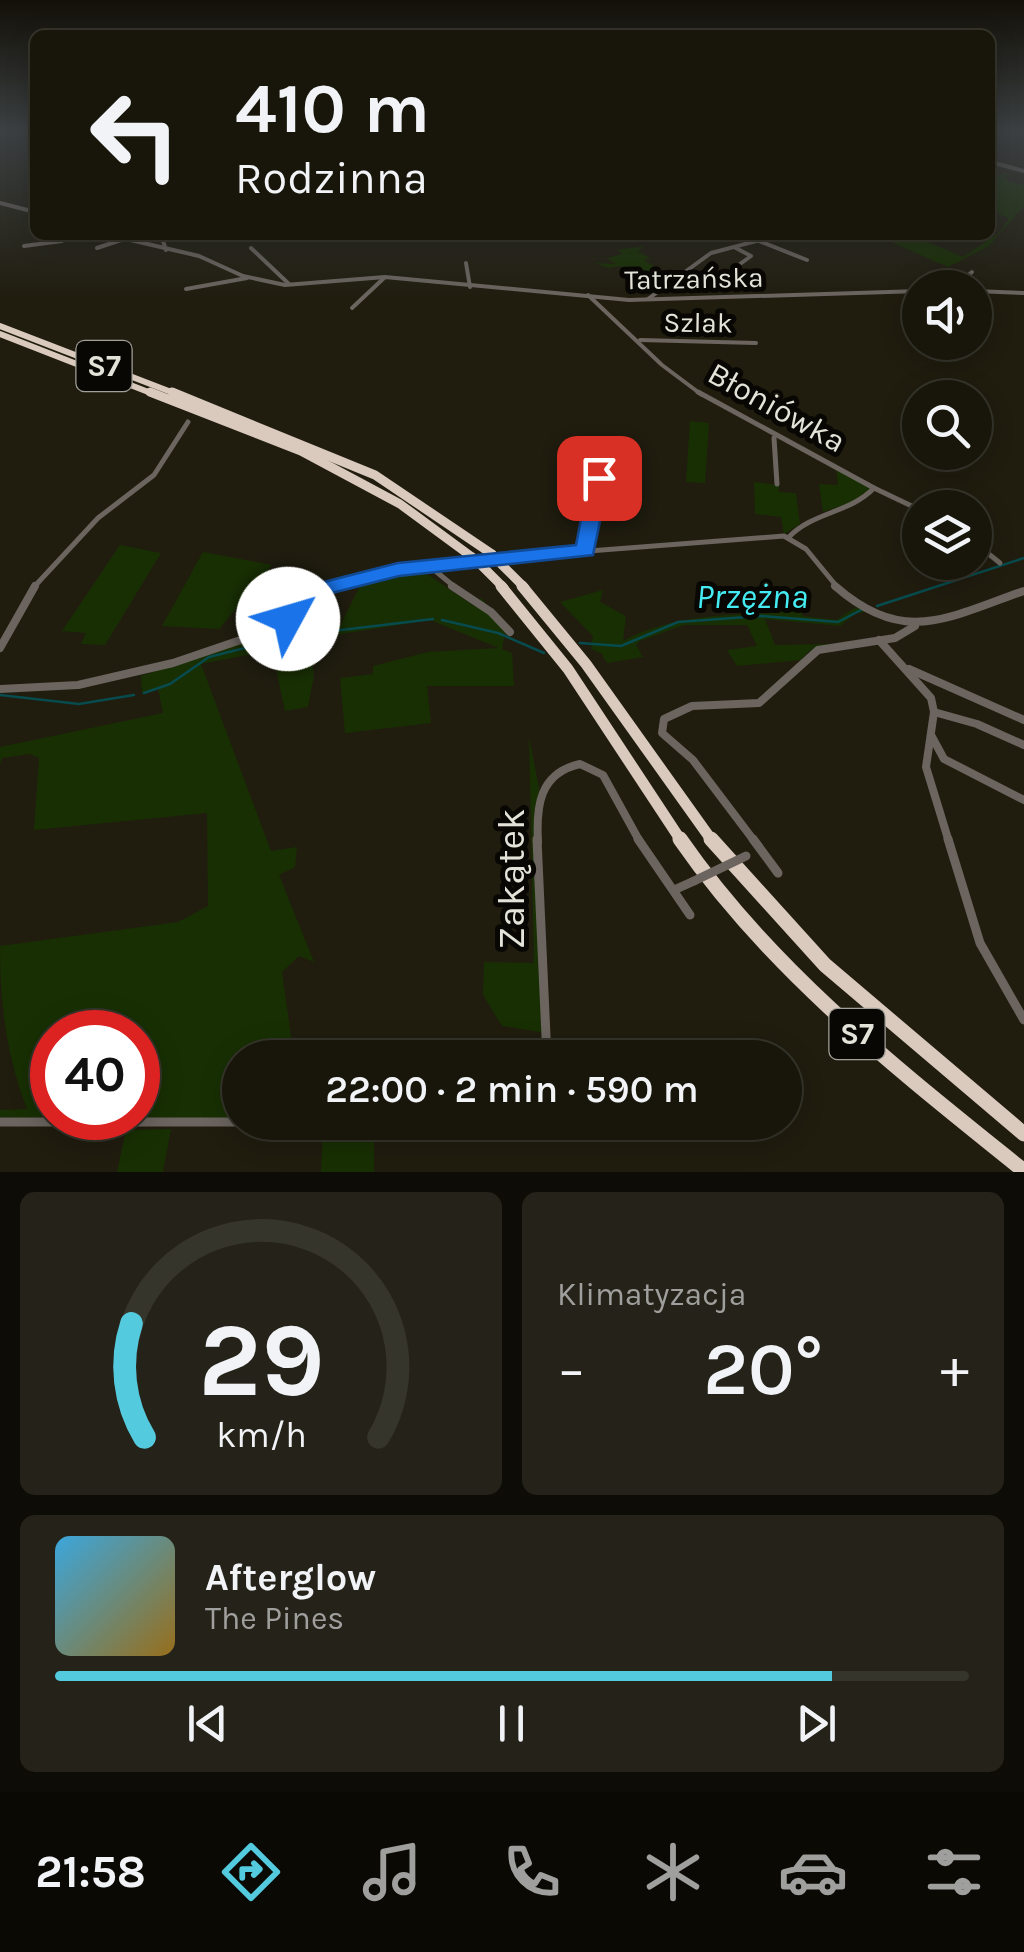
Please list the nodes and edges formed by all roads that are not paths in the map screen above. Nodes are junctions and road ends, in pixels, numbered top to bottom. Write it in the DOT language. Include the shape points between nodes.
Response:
graph roads {
  1 [pos="0,203"];
  2 [pos="30,211"];
  3 [pos="62,240"];
  4 [pos="122,240"];
  5 [pos="163,240"];
  6 [pos="758,240"];
  7 [pos="24,246"];
  8 [pos="733,246"];
  9 [pos="97,248"];
  10 [pos="251,248"];
  11 [pos="166,250"];
  12 [pos="807,260"];
  13 [pos="466,263"];
  14 [pos="740,264"];
  15 [pos="385,277"];
  16 [pos="248,278"];
  17 [pos="288,285"];
  18 [pos="470,287"];
  19 [pos="281,288"];
  20 [pos="186,289"];
  21 [pos="902,291"];
  22 [pos="992,292"];
  23 [pos="1024,293"];
  24 [pos="587,294"];
  25 [pos="647,300"];
  26 [pos="352,308"];
  27 [pos="0,326"];
  28 [pos="0,334"];
  29 [pos="639,340"];
  30 [pos="756,343"];
  31 [pos="206,410"];
  32 [pos="188,422"];
  33 [pos="774,438"];
  34 [pos="599,478"];
  35 [pos="777,484"];
  36 [pos="874,488"];
  37 [pos="902,501"];
  38 [pos="790,537"];
  39 [pos="586,551"];
  40 [pos="992,556"];
  41 [pos="1000,563"];
  42 [pos="426,564"];
  43 [pos="1024,591"];
  44 [pos="915,626"];
  45 [pos="510,632"];
  46 [pos="878,639"];
  47 [pos="0,648"];
  48 [pos="908,669"];
  49 [pos="0,689"];
  50 [pos="934,712"];
  51 [pos="1024,720"];
  52 [pos="930,734"];
  53 [pos="1024,745"];
  54 [pos="1024,800"];
  55 [pos="761,849"];
  56 [pos="778,873"];
  57 [pos="674,890"];
  58 [pos="690,915"];
  59 [pos="1024,1020"];
  60 [pos="546,1040"];
  61 [pos="0,1122"];
  62 [pos="222,1122"];
  63 [pos="1024,1134"];
  64 [pos="1024,1171"];
  1 -- 2 [label="street"];
  3 -- 7 [label="street"];
  4 -- 9 [label="street"];
  4 -- 11 [label="street"];
  5 -- 11 [label="street"];
  6 -- 8 [label="street"];
  6 -- 12 [label="street"];
  8 -- 14 [label="street" via="751,256"];
  8 -- 25 [label="street" via="712,253"];
  10 -- 17 [label="street"];
  11 -- 16 [label="street"];
  13 -- 18 [label="street"];
  15 -- 17 [label="street, Tatrzańska"];
  15 -- 18 [label="street, Tatrzańska"];
  15 -- 26 [label="street"];
  16 -- 17 [label="street"];
  16 -- 20 [label="street"];
  17 -- 19 [label="street"];
  18 -- 24 [label="street, Tatrzańska"];
  21 -- 25 [label="street, Tatrzańska"];
  22 -- 23 [label="street"];
  24 -- 25 [label="street, Tatrzańska"];
  24 -- 29 [label="street, Błoniówka"];
  27 -- 31 [label="highway, S7"];
  28 -- 31 [label="highway, S7"];
  29 -- 30 [label="street, Szlak"];
  29 -- 33 [label="street, Błoniówka" via="714,404"];
  31 -- 63 [label="highway, S7" via="375,475 495,558 554,622 662,778 766,904 883,1020"];
  31 -- 64 [label="highway, S7" via="356,479 475,559 534,624 699,866 764,939 870,1047"];
  32 -- 47 [label="street" via="154,475 56,559 24,600"];
  33 -- 35 [label="street"];
  33 -- 36 [label="street, Błoniówka"];
  34 -- 39 [label="street"];
  36 -- 37 [label="street"];
  36 -- 38 [label="street, Błoniówka" via="798,526"];
  38 -- 39 [label="street"];
  38 -- 44 [label="street" via="838,589"];
  39 -- 42 [label="street"];
  40 -- 41 [label="street"];
  42 -- 45 [label="street" via="451,588 492,607"];
  42 -- 49 [label="street" via="324,588 270,630 173,663 78,685"];
  43 -- 44 [label="street"];
  44 -- 46 [label="street"];
  46 -- 48 [label="street"];
  46 -- 55 [label="street" via="818,650 760,703 702,704 664,719 662,734 693,760"];
  48 -- 50 [label="street" via="928,692"];
  48 -- 51 [label="street"];
  50 -- 52 [label="street"];
  50 -- 53 [label="street"];
  52 -- 54 [label="street" via="944,759"];
  52 -- 59 [label="street" via="926,767 980,943"];
  55 -- 56 [label="street"];
  55 -- 57 [label="street, bridge"];
  57 -- 58 [label="street, Zakątek"];
  57 -- 60 [label="street, Zakątek" via="637,841 602,774 571,767 546,784 536,805"];
  61 -- 62 [label="street"];
}
